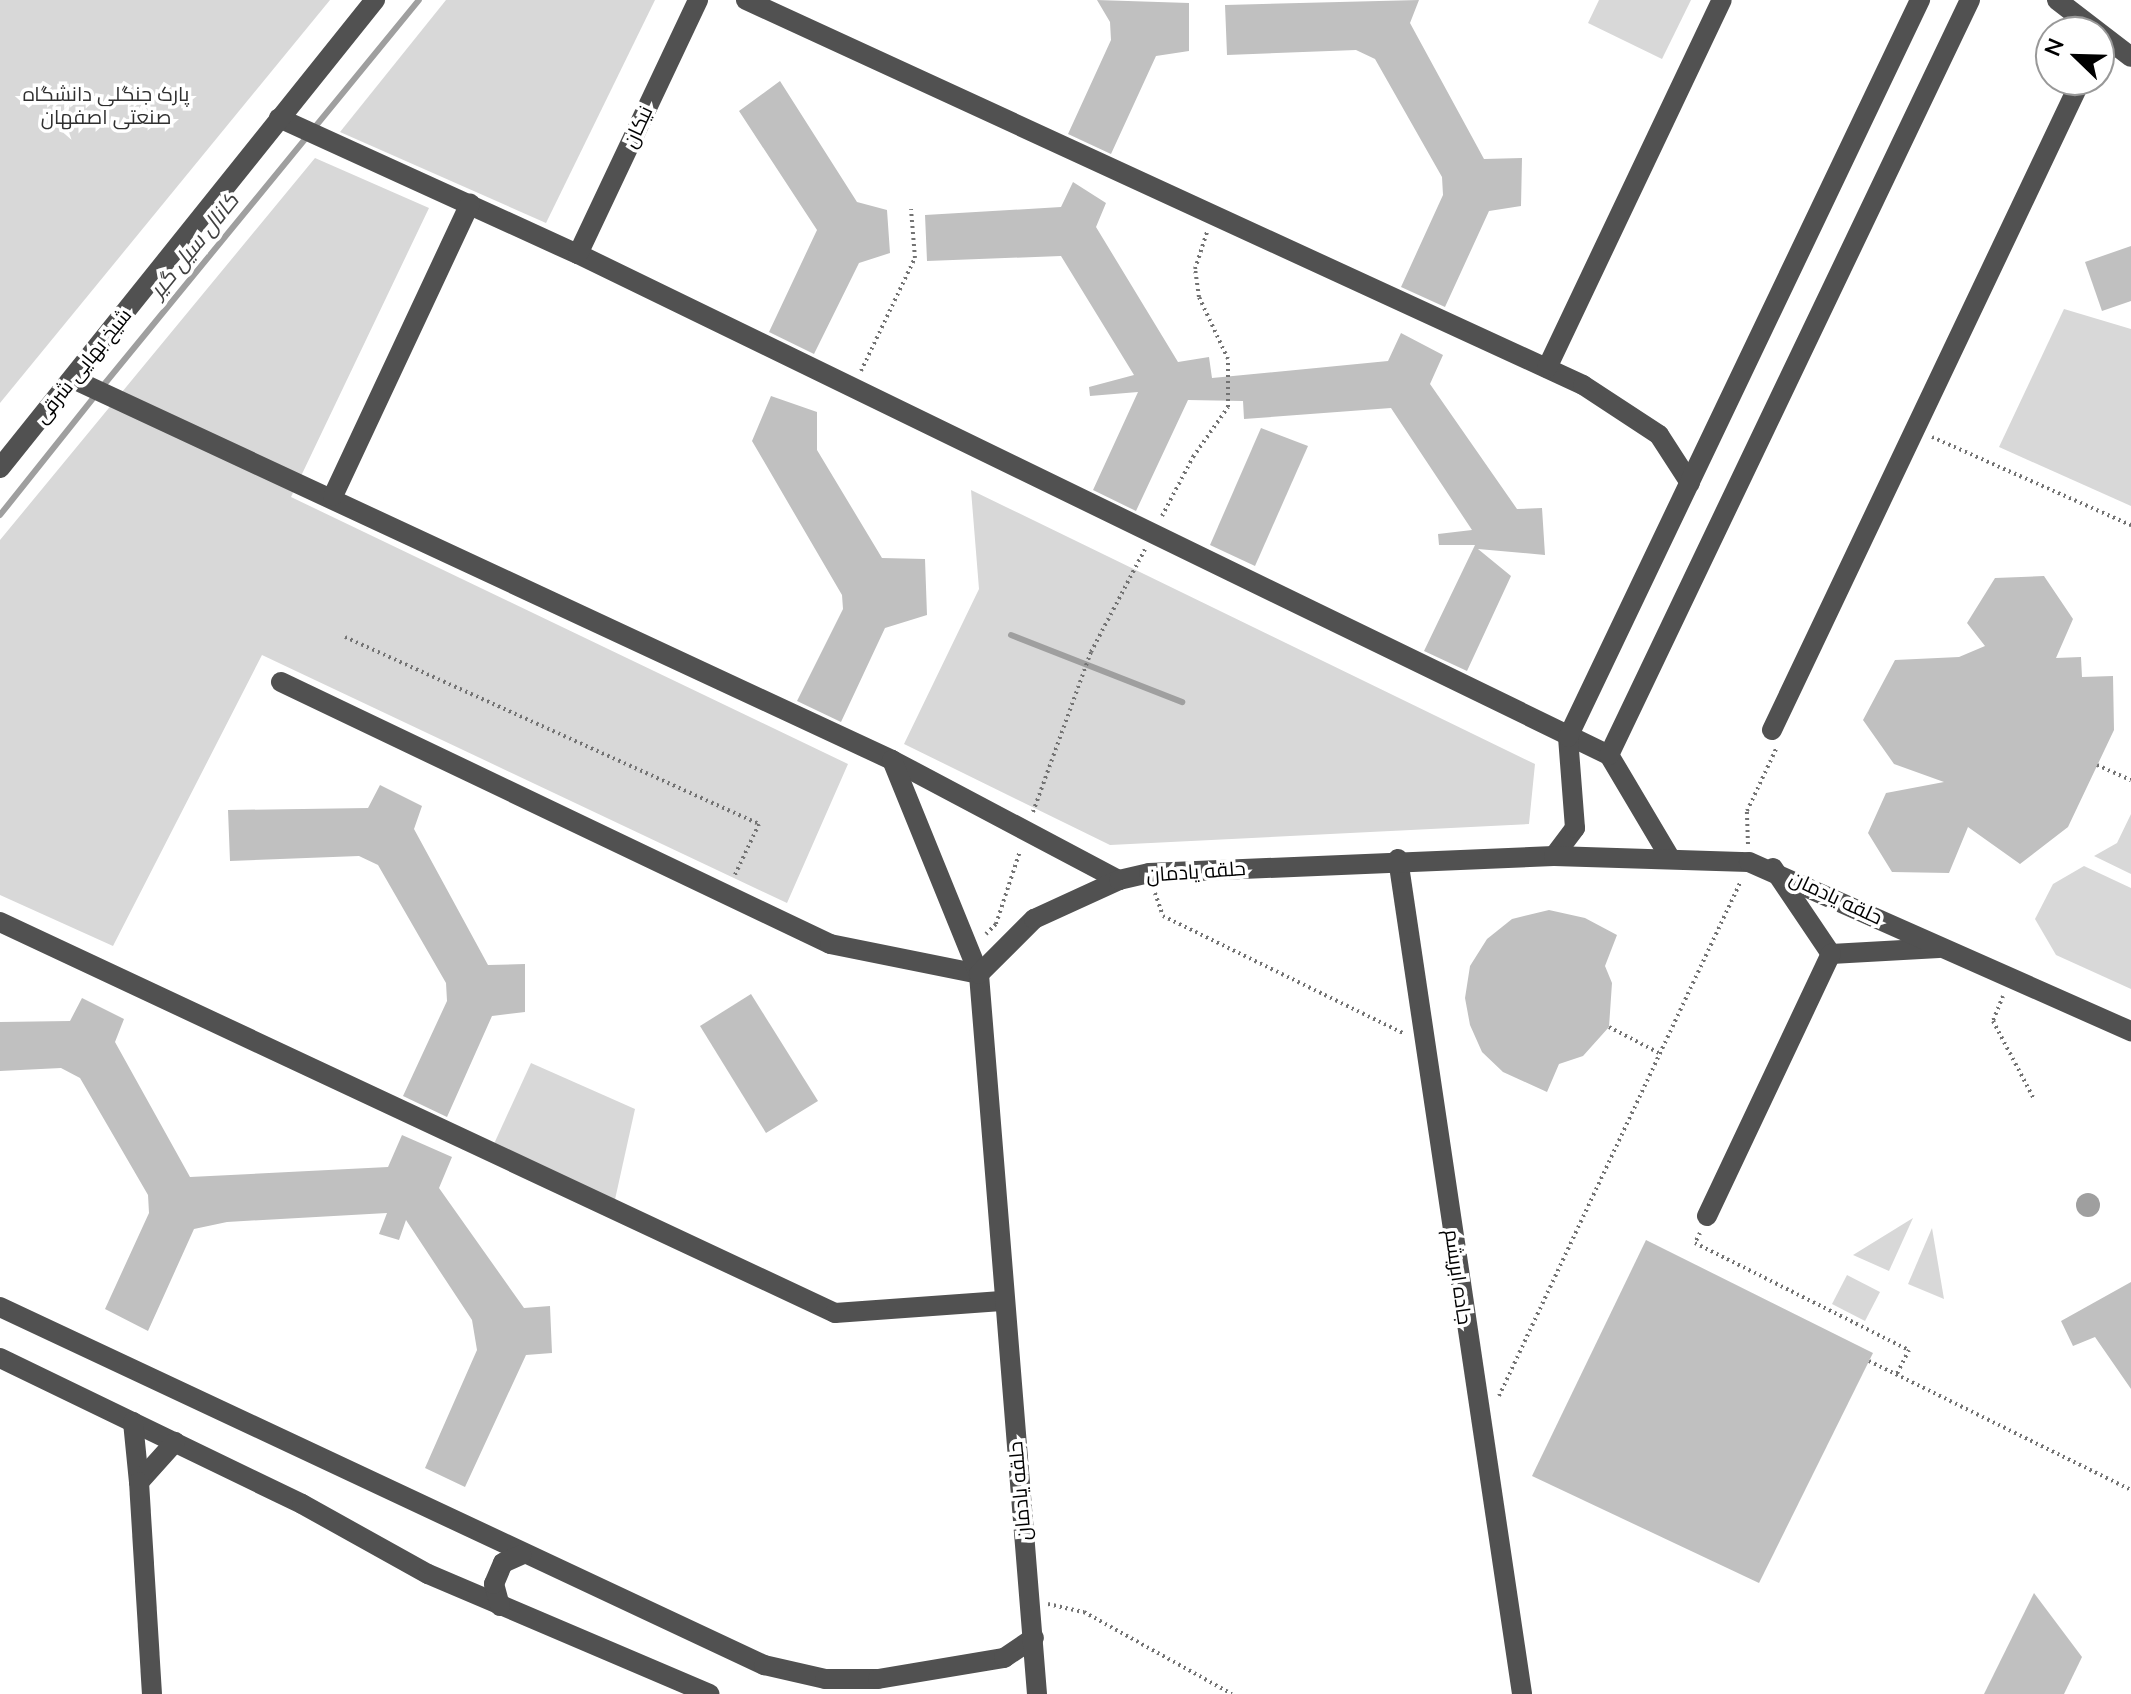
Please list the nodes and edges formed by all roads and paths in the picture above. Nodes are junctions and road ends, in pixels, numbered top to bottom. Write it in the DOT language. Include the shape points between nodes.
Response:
graph roads {
  1 [pos="375,0"];
  2 [pos="698,0"];
  3 [pos="746,0"];
  4 [pos="1722,0"];
  5 [pos="1920,0"];
  6 [pos="1970,0"];
  7 [pos="2057,0"];
  8 [pos="2076,16"];
  9 [pos="2073,96"];
  10 [pos="279,118"];
  11 [pos="470,204"];
  12 [pos="911,209"];
  13 [pos="1214,215"];
  14 [pos="578,254"];
  15 [pos="1547,368"];
  16 [pos="73,379"];
  17 [pos="853,388"];
  18 [pos="1915,429"];
  19 [pos="0,468"];
  20 [pos="1690,483"];
  21 [pos="333,496"];
  22 [pos="2131,525"];
  23 [pos="1153,534"];
  24 [pos="345,637"];
  25 [pos="281,682"];
  26 [pos="1075,696"];
  27 [pos="1772,730"];
  28 [pos="1568,737"];
  29 [pos="1609,755"];
  30 [pos="892,760"];
  31 [pos="2097,765"];
  32 [pos="2131,780"];
  33 [pos="1554,856"];
  34 [pos="1669,856"];
  35 [pos="1398,859"];
  36 [pos="1749,862"];
  37 [pos="1773,868"];
  38 [pos="1149,873"];
  39 [pos="1119,880"];
  40 [pos="727,894"];
  41 [pos="0,922"];
  42 [pos="1942,948"];
  43 [pos="1831,954"];
  44 [pos="979,974"];
  45 [pos="2010,979"];
  46 [pos="1609,1027"];
  47 [pos="2131,1031"];
  48 [pos="1423,1043"];
  49 [pos="1661,1054"];
  50 [pos="2034,1099"];
  51 [pos="1707,1216"];
  52 [pos="1002,1301"];
  53 [pos="0,1307"];
  54 [pos="0,1358"];
  55 [pos="1869,1361"];
  56 [pos="1896,1375"];
  57 [pos="133,1422"];
  58 [pos="1481,1435"];
  59 [pos="175,1442"];
  60 [pos="139,1482"];
  61 [pos="2131,1490"];
  62 [pos="521,1555"];
  63 [pos="1030,1600"];
  64 [pos="500,1606"];
  65 [pos="1034,1638"];
  66 [pos="152,1694"];
  67 [pos="709,1694"];
  68 [pos="1037,1694"];
  69 [pos="1232,1694"];
  70 [pos="1522,1694"];
  1 -- 10 [label="street, شیخ بهایی شرقی"];
  2 -- 14 [label="street, نیکان"];
  3 -- 13 [label="street"];
  4 -- 15 [label="street"];
  5 -- 20 [label="street"];
  6 -- 29 [label="street"];
  7 -- 8 [label="street"];
  9 -- 18 [label="street"];
  10 -- 11 [label="street"];
  10 -- 16 [label="street, شیخ بهایی شرقی"];
  11 -- 14 [label="street"];
  11 -- 21 [label="street"];
  12 -- 17 [label="path" via="915,258"];
  13 -- 15 [label="street"];
  13 -- 23 [label="path" via="1195,269 1199,297 1228,359 1228,407 1193,457"];
  14 -- 17 [label="street"];
  15 -- 20 [label="street" via="1659,435"];
  16 -- 19 [label="street, شیخ بهایی شرقی"];
  16 -- 21 [label="street"];
  17 -- 23 [label="street"];
  18 -- 22 [label="path"];
  18 -- 27 [label="street"];
  20 -- 28 [label="street"];
  21 -- 30 [label="street"];
  23 -- 26 [label="path" via="1091,652"];
  23 -- 28 [label="street"];
  24 -- 40 [label="path" via="759,824"];
  25 -- 40 [label="street"];
  27 -- 36 [label="path" via="1782,735 1747,811"];
  28 -- 29 [label="street"];
  28 -- 33 [label="street" via="1575,828"];
  29 -- 34 [label="street"];
  30 -- 39 [label="street"];
  30 -- 44 [label="street"];
  31 -- 32 [label="path"];
  33 -- 34 [label="street, حلقه یادمان"];
  33 -- 35 [label="street, حلقه یادمان"];
  34 -- 36 [label="street, حلقه یادمان"];
  35 -- 38 [label="street, حلقه یادمان"];
  35 -- 48 [label="street, جاده ابریشم"];
  36 -- 37 [label="street, حلقه یادمان"];
  36 -- 49 [label="path"];
  37 -- 42 [label="street, حلقه یادمان"];
  37 -- 43 [label="street"];
  38 -- 39 [label="street, حلقه یادمان"];
  38 -- 48 [label="path" via="1163,916"];
  39 -- 44 [label="street, حلقه یادمان" via="1034,919"];
  40 -- 44 [label="street" via="830,944"];
  41 -- 52 [label="street" via="835,1313"];
  42 -- 43 [label="street"];
  42 -- 45 [label="street, حلقه یادمان"];
  43 -- 51 [label="street"];
  44 -- 52 [label="street, حلقه یادمان"];
  45 -- 47 [label="street, حلقه یادمان"];
  45 -- 50 [label="path" via="1993,1021"];
  46 -- 49 [label="path"];
  48 -- 58 [label="street, جاده ابریشم"];
  49 -- 58 [label="path"];
  51 -- 56 [label="path" via="1695,1243 1909,1350"];
  52 -- 63 [label="street, حلقه یادمان"];
  53 -- 62 [label="street"];
  54 -- 57 [label="street"];
  55 -- 56 [label="path"];
  56 -- 61 [label="path"];
  57 -- 59 [label="street"];
  57 -- 60 [label="street"];
  58 -- 70 [label="street, جاده ابریشم"];
  59 -- 60 [label="street"];
  59 -- 64 [label="street"];
  60 -- 66 [label="street"];
  62 -- 64 [label="street" via="503,1563 494,1584"];
  62 -- 65 [label="street" via="764,1665 825,1679 939,1673 1004,1658"];
  63 -- 65 [label="street, حلقه یادمان"];
  63 -- 69 [label="path" via="1084,1612"];
  64 -- 67 [label="street"];
  65 -- 68 [label="street, حلقه یادمان"];
}
